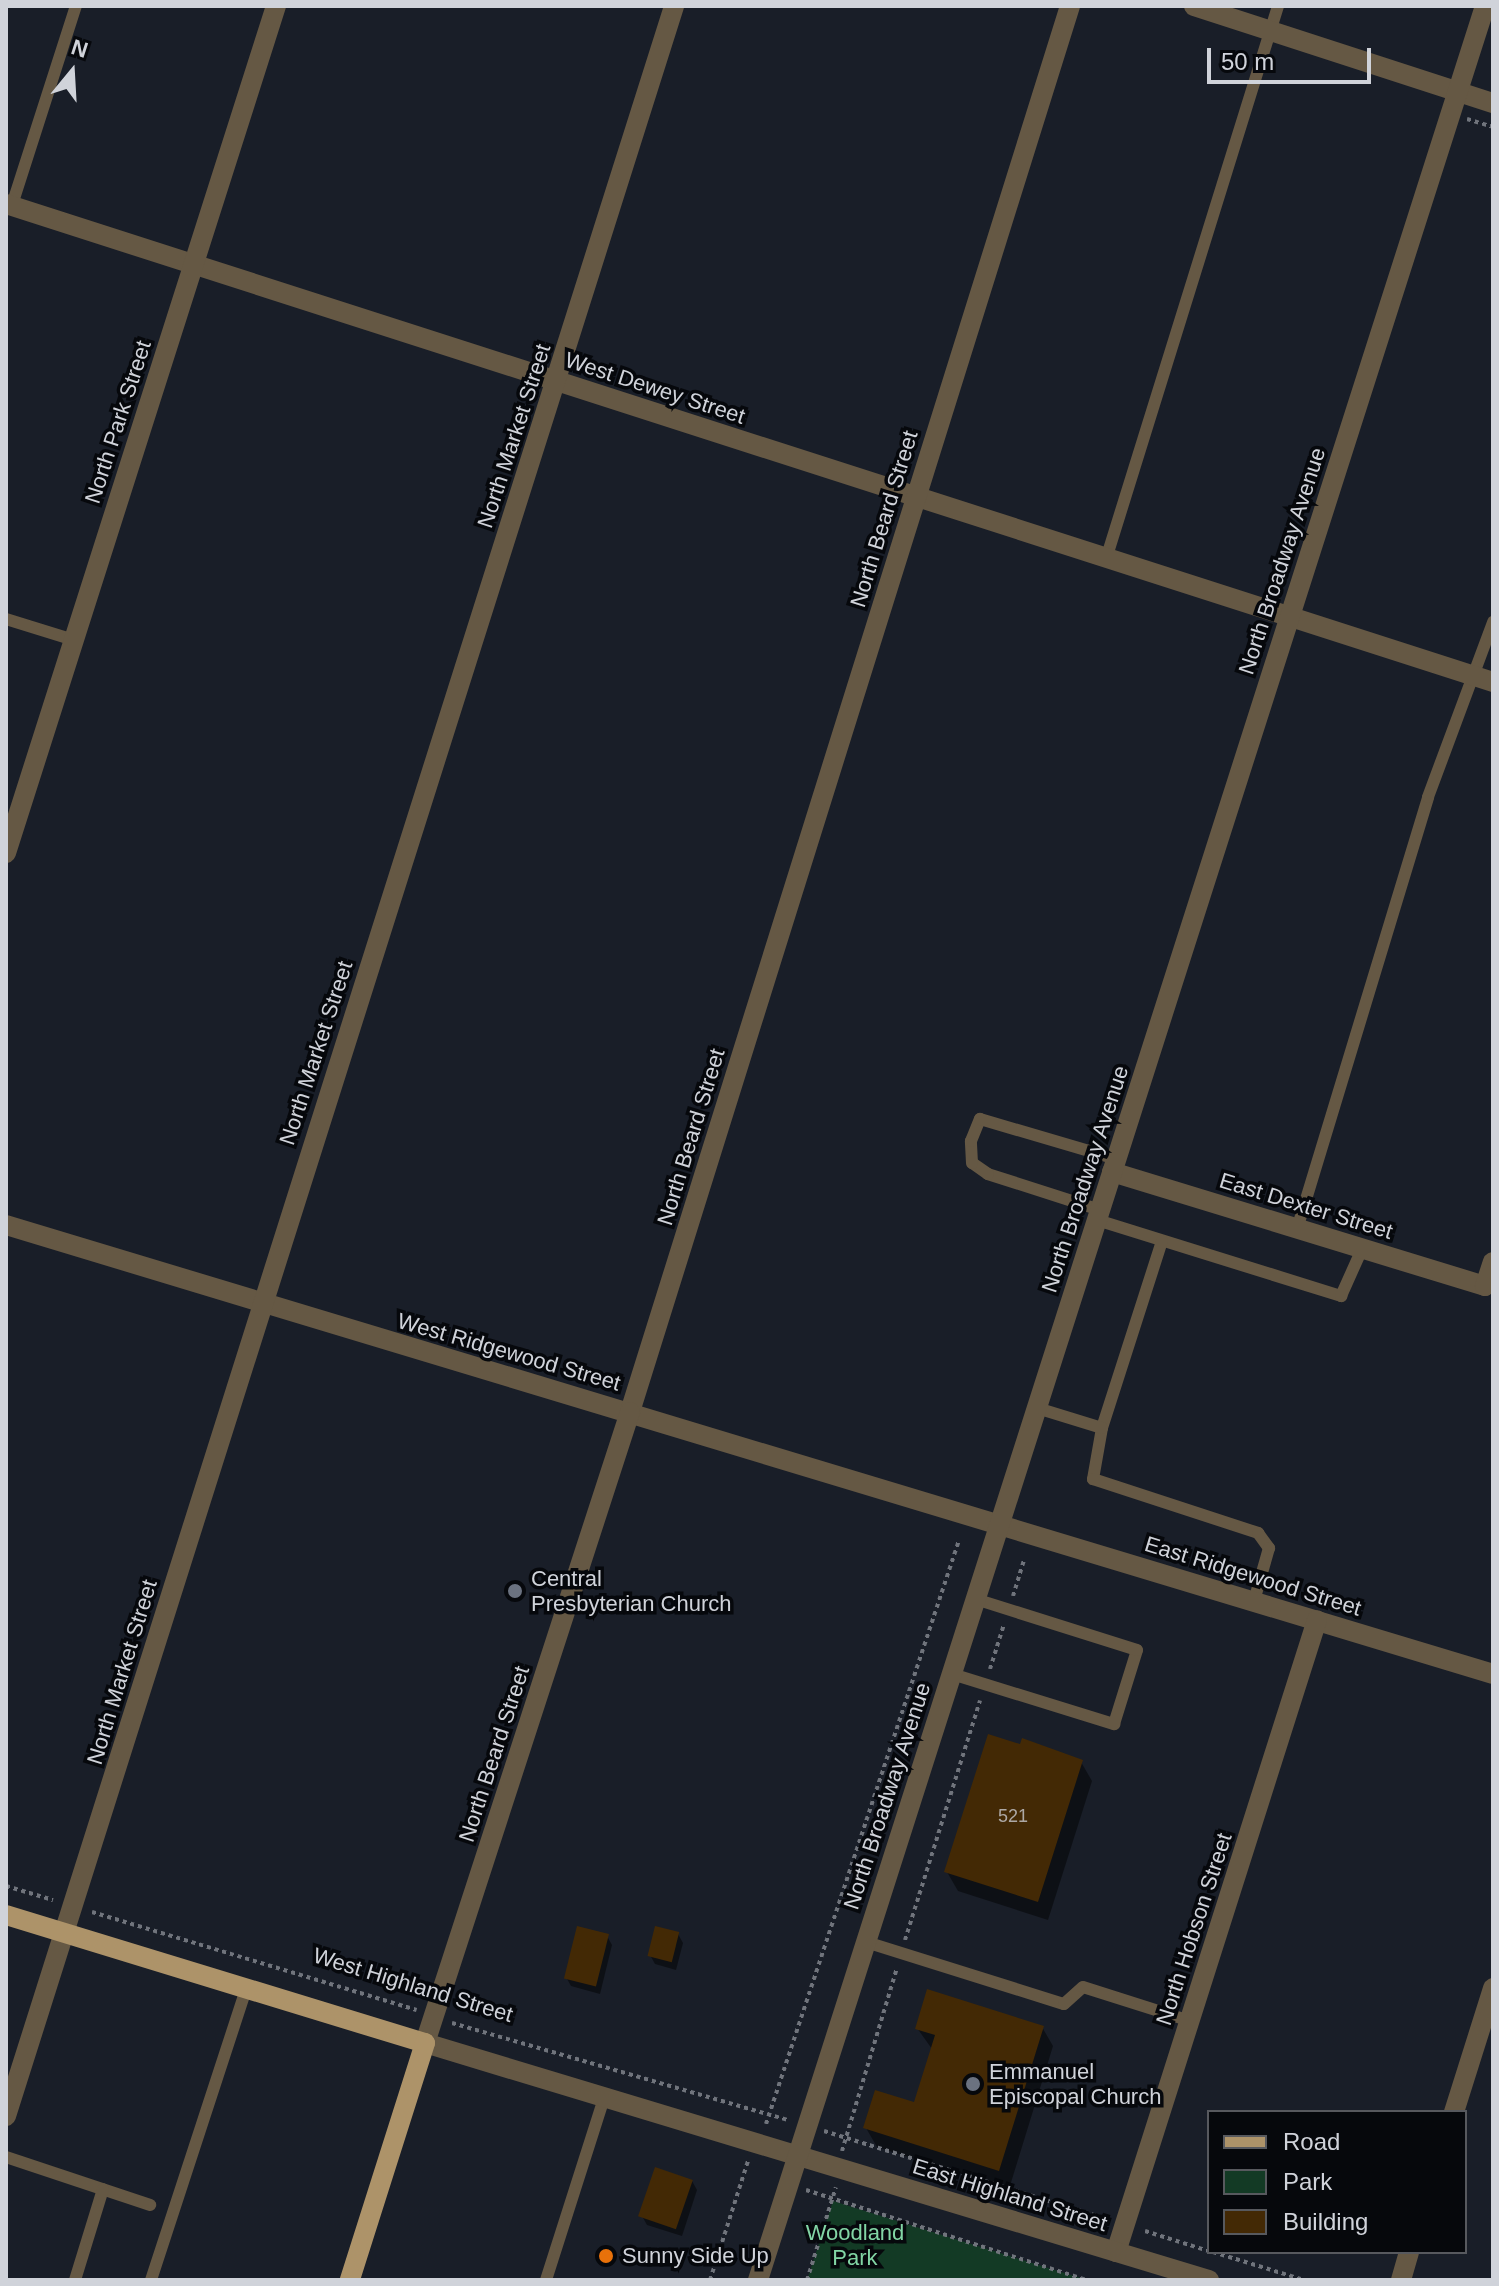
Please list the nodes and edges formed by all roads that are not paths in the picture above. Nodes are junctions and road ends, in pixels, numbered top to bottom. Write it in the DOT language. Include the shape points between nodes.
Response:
graph roads {
  1 [pos="76,6"];
  2 [pos="276,6"];
  3 [pos="674,6"];
  4 [pos="1070,6"];
  5 [pos="1194,6"];
  6 [pos="1278,6"];
  7 [pos="1485,6"];
  8 [pos="1271,30"];
  9 [pos="1457,92"];
  10 [pos="1493,103"];
  11 [pos="9,204"];
  12 [pos="192,266"];
  13 [pos="557,382"];
  14 [pos="916,497"];
  15 [pos="1106,559"];
  16 [pos="1289,618"];
  17 [pos="6,619"];
  18 [pos="1493,622"];
  19 [pos="74,640"];
  20 [pos="1484,679"];
  21 [pos="6,853"];
  22 [pos="1114,1166"];
  23 [pos="1098,1215"];
  24 [pos="6,1225"];
  25 [pos="1297,1229"];
  26 [pos="1162,1241"];
  27 [pos="1362,1249"];
  28 [pos="1493,1262"];
  29 [pos="261,1304"];
  30 [pos="1037,1408"];
  31 [pos="630,1412"];
  32 [pos="1102,1428"];
  33 [pos="1000,1524"];
  34 [pos="975,1599"];
  35 [pos="1254,1601"];
  36 [pos="1317,1620"];
  37 [pos="952,1674"];
  38 [pos="1493,1674"];
  39 [pos="6,1915"];
  40 [pos="66,1933"];
  41 [pos="866,1942"];
  42 [pos="1493,1988"];
  43 [pos="246,1989"];
  44 [pos="1190,2021"];
  45 [pos="425,2043"];
  46 [pos="604,2098"];
  47 [pos="1455,2110"];
  48 [pos="6,2116"];
  49 [pos="797,2156"];
  50 [pos="6,2157"];
  51 [pos="103,2189"];
  52 [pos="150,2205"];
  53 [pos="1116,2252"];
  54 [pos="1408,2254"];
  55 [pos="75,2280"];
  56 [pos="151,2280"];
  57 [pos="350,2280"];
  58 [pos="546,2280"];
  59 [pos="758,2280"];
  60 [pos="1209,2280"];
  61 [pos="1401,2280"];
  1 -- 11 [label="lane"];
  2 -- 12 [label="street, North Park Street"];
  3 -- 13 [label="street, North Market Street"];
  4 -- 14 [label="street, North Beard Street"];
  5 -- 8 [label="street"];
  6 -- 8 [label="lane"];
  7 -- 9 [label="street, North Broadway Avenue"];
  8 -- 9 [label="street"];
  8 -- 15 [label="lane"];
  9 -- 10 [label="street"];
  9 -- 16 [label="street, North Broadway Avenue"];
  11 -- 12 [label="street, West Dewey Street"];
  12 -- 13 [label="street, West Dewey Street"];
  12 -- 19 [label="street, North Park Street"];
  13 -- 14 [label="street, West Dewey Street"];
  13 -- 29 [label="street, North Market Street"];
  14 -- 15 [label="street, West Dewey Street"];
  14 -- 31 [label="street, North Beard Street"];
  15 -- 16 [label="street, West Dewey Street"];
  16 -- 20 [label="street, West Dewey Street"];
  16 -- 22 [label="street, North Broadway Avenue"];
  17 -- 19 [label="lane"];
  18 -- 20 [label="lane"];
  19 -- 21 [label="street, North Park Street"];
  20 -- 25 [label="lane" via="1428,797"];
  22 -- 23 [label="street, North Broadway Avenue"];
  22 -- 23 [label="lane" via="980,1119 971,1141 972,1163 988,1174"];
  22 -- 25 [label="street, East Dexter Street"];
  23 -- 26 [label="lane"];
  23 -- 30 [label="street, North Broadway Avenue"];
  24 -- 29 [label="street, West Ridgewood Street"];
  25 -- 27 [label="street, East Dexter Street"];
  26 -- 27 [label="lane" via="1341,1296"];
  26 -- 32 [label="lane"];
  27 -- 28 [label="street, East Dexter Street" via="1485,1286"];
  29 -- 31 [label="street, West Ridgewood Street"];
  29 -- 40 [label="street, North Market Street"];
  30 -- 32 [label="lane"];
  30 -- 33 [label="street, North Broadway Avenue"];
  31 -- 33 [label="street, West Ridgewood Street"];
  31 -- 45 [label="street, North Beard Street"];
  32 -- 35 [label="lane" via="1093,1479 1258,1533 1269,1548"];
  33 -- 34 [label="street, North Broadway Avenue"];
  33 -- 35 [label="street, East Ridgewood Street"];
  34 -- 37 [label="street, North Broadway Avenue"];
  34 -- 37 [label="lane" via="1137,1650 1128,1680 1114,1724"];
  35 -- 36 [label="street, East Ridgewood Street"];
  36 -- 38 [label="street, East Ridgewood Street"];
  36 -- 44 [label="street, North Hobson Street"];
  37 -- 41 [label="street, North Broadway Avenue"];
  39 -- 40 [label="main road"];
  40 -- 43 [label="main road"];
  40 -- 48 [label="street, North Market Street"];
  41 -- 44 [label="lane" via="1064,2004 1083,1987"];
  41 -- 49 [label="street, North Broadway Avenue"];
  42 -- 47 [label="street"];
  43 -- 45 [label="main road"];
  43 -- 56 [label="lane"];
  44 -- 53 [label="street, North Hobson Street"];
  45 -- 46 [label="street"];
  45 -- 57 [label="main road, North Beard Street"];
  46 -- 49 [label="street"];
  46 -- 58 [label="lane"];
  49 -- 53 [label="street, East Highland Street"];
  49 -- 59 [label="street, North Broadway Avenue"];
  50 -- 51 [label="lane"];
  51 -- 52 [label="lane"];
  51 -- 55 [label="lane"];
  53 -- 60 [label="street, East Highland Street"];
  54 -- 61 [label="street"];
}
